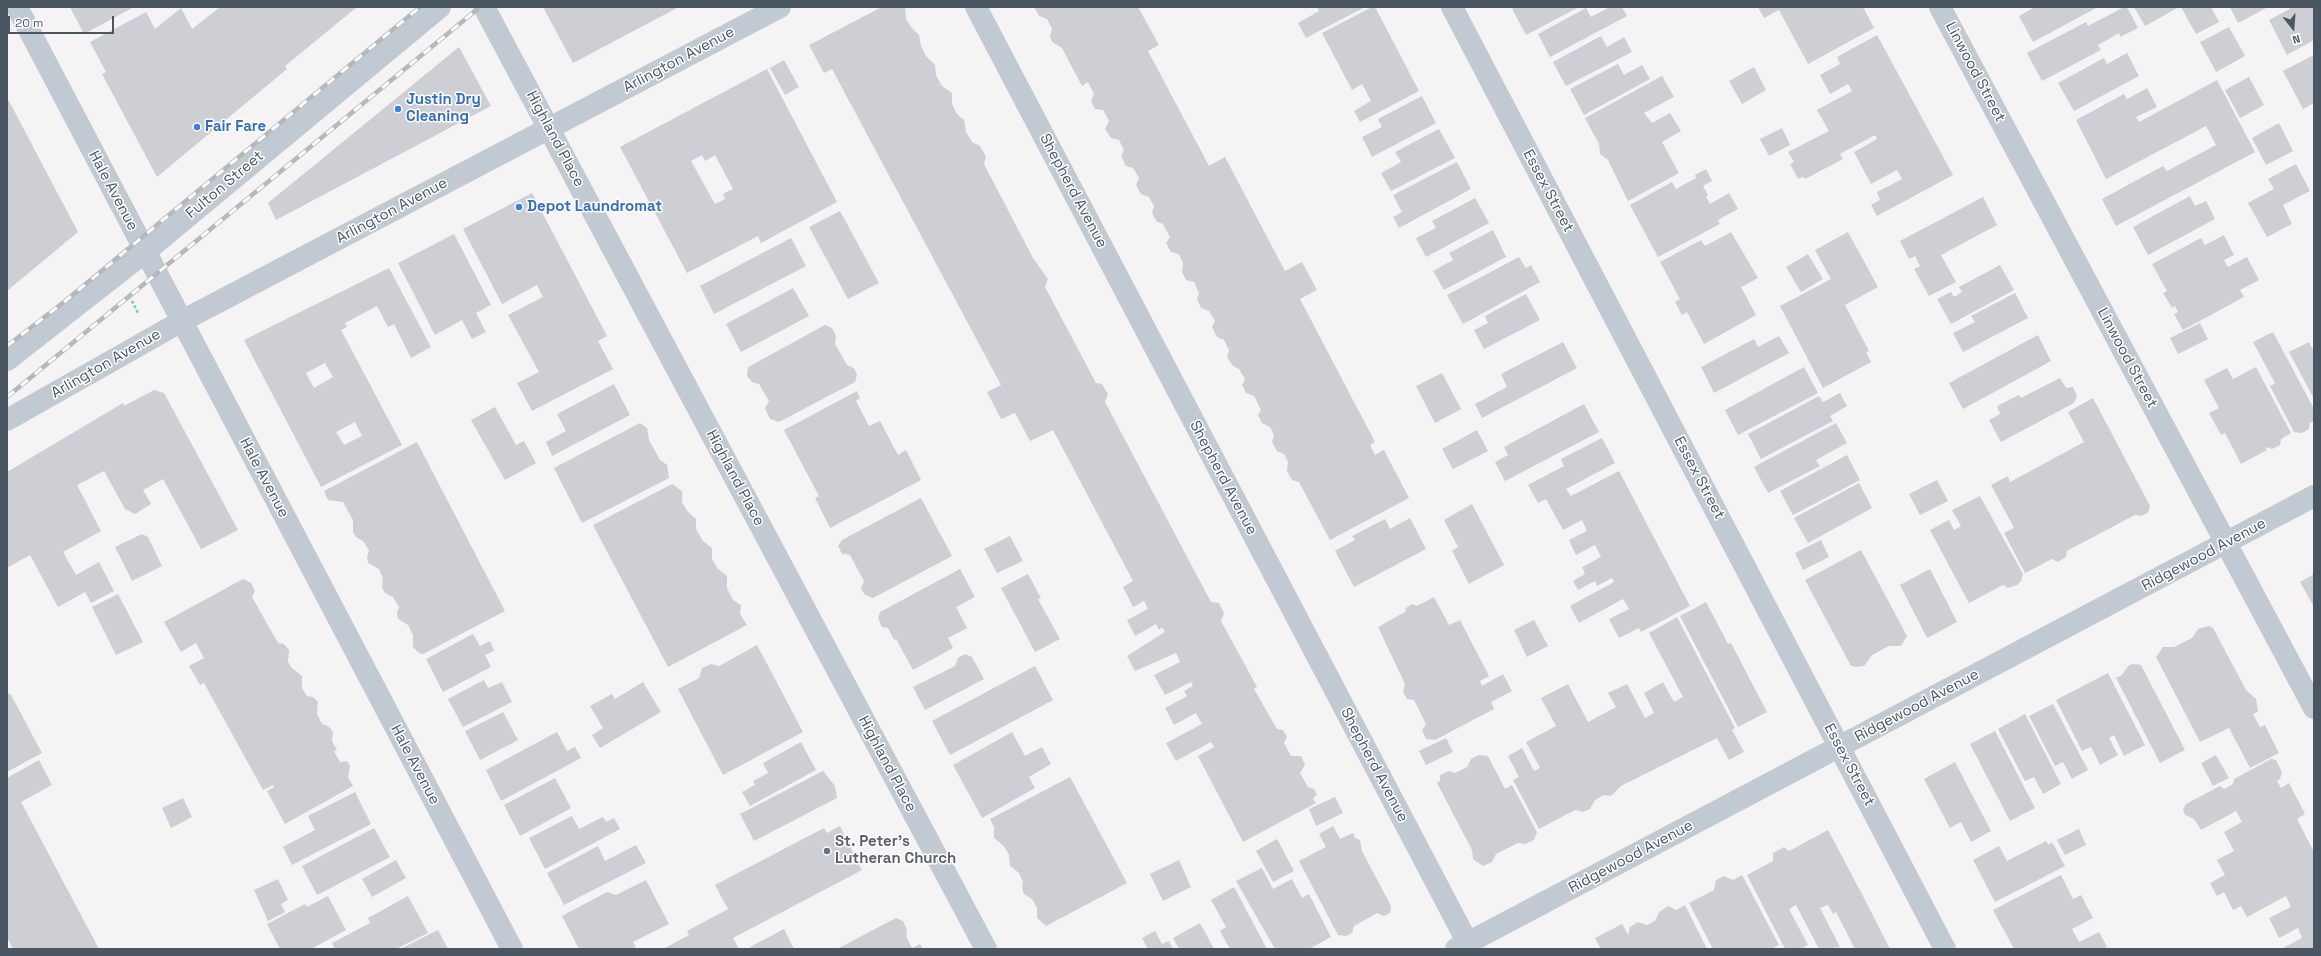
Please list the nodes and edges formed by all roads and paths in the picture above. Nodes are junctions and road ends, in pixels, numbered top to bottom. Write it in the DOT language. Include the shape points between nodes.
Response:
graph roads {
  1 [pos="17,7"];
  2 [pos="440,7"];
  3 [pos="484,7"];
  4 [pos="780,7"];
  5 [pos="976,7"];
  6 [pos="1452,7"];
  7 [pos="1940,7"];
  8 [pos="549,129"];
  9 [pos="145,252"];
  10 [pos="182,321"];
  11 [pos="7,360"];
  12 [pos="7,420"];
  13 [pos="2314,496"];
  14 [pos="2226,543"];
  15 [pos="2314,708"];
  16 [pos="1840,747"];
  17 [pos="1465,947"];
  18 [pos="512,949"];
  19 [pos="986,949"];
  20 [pos="1945,949"];
  1 -- 9 [label="street, Hale Avenue"];
  2 -- 9 [label="street, Fulton Street"];
  3 -- 8 [label="street, Highland Place"];
  4 -- 8 [label="street, Arlington Avenue"];
  5 -- 17 [label="street, Shepherd Avenue"];
  6 -- 16 [label="street, Essex Street"];
  7 -- 14 [label="street, Linwood Street"];
  8 -- 10 [label="street, Arlington Avenue"];
  8 -- 19 [label="street, Highland Place"];
  9 -- 10 [label="street, Hale Avenue"];
  9 -- 11 [label="street, Fulton Street"];
  10 -- 12 [label="street, Arlington Avenue"];
  10 -- 18 [label="street, Hale Avenue"];
  13 -- 14 [label="street, Ridgewood Avenue"];
  14 -- 15 [label="street, Linwood Street"];
  14 -- 16 [label="street, Ridgewood Avenue"];
  16 -- 17 [label="street, Ridgewood Avenue"];
  16 -- 20 [label="street, Essex Street"];
}
